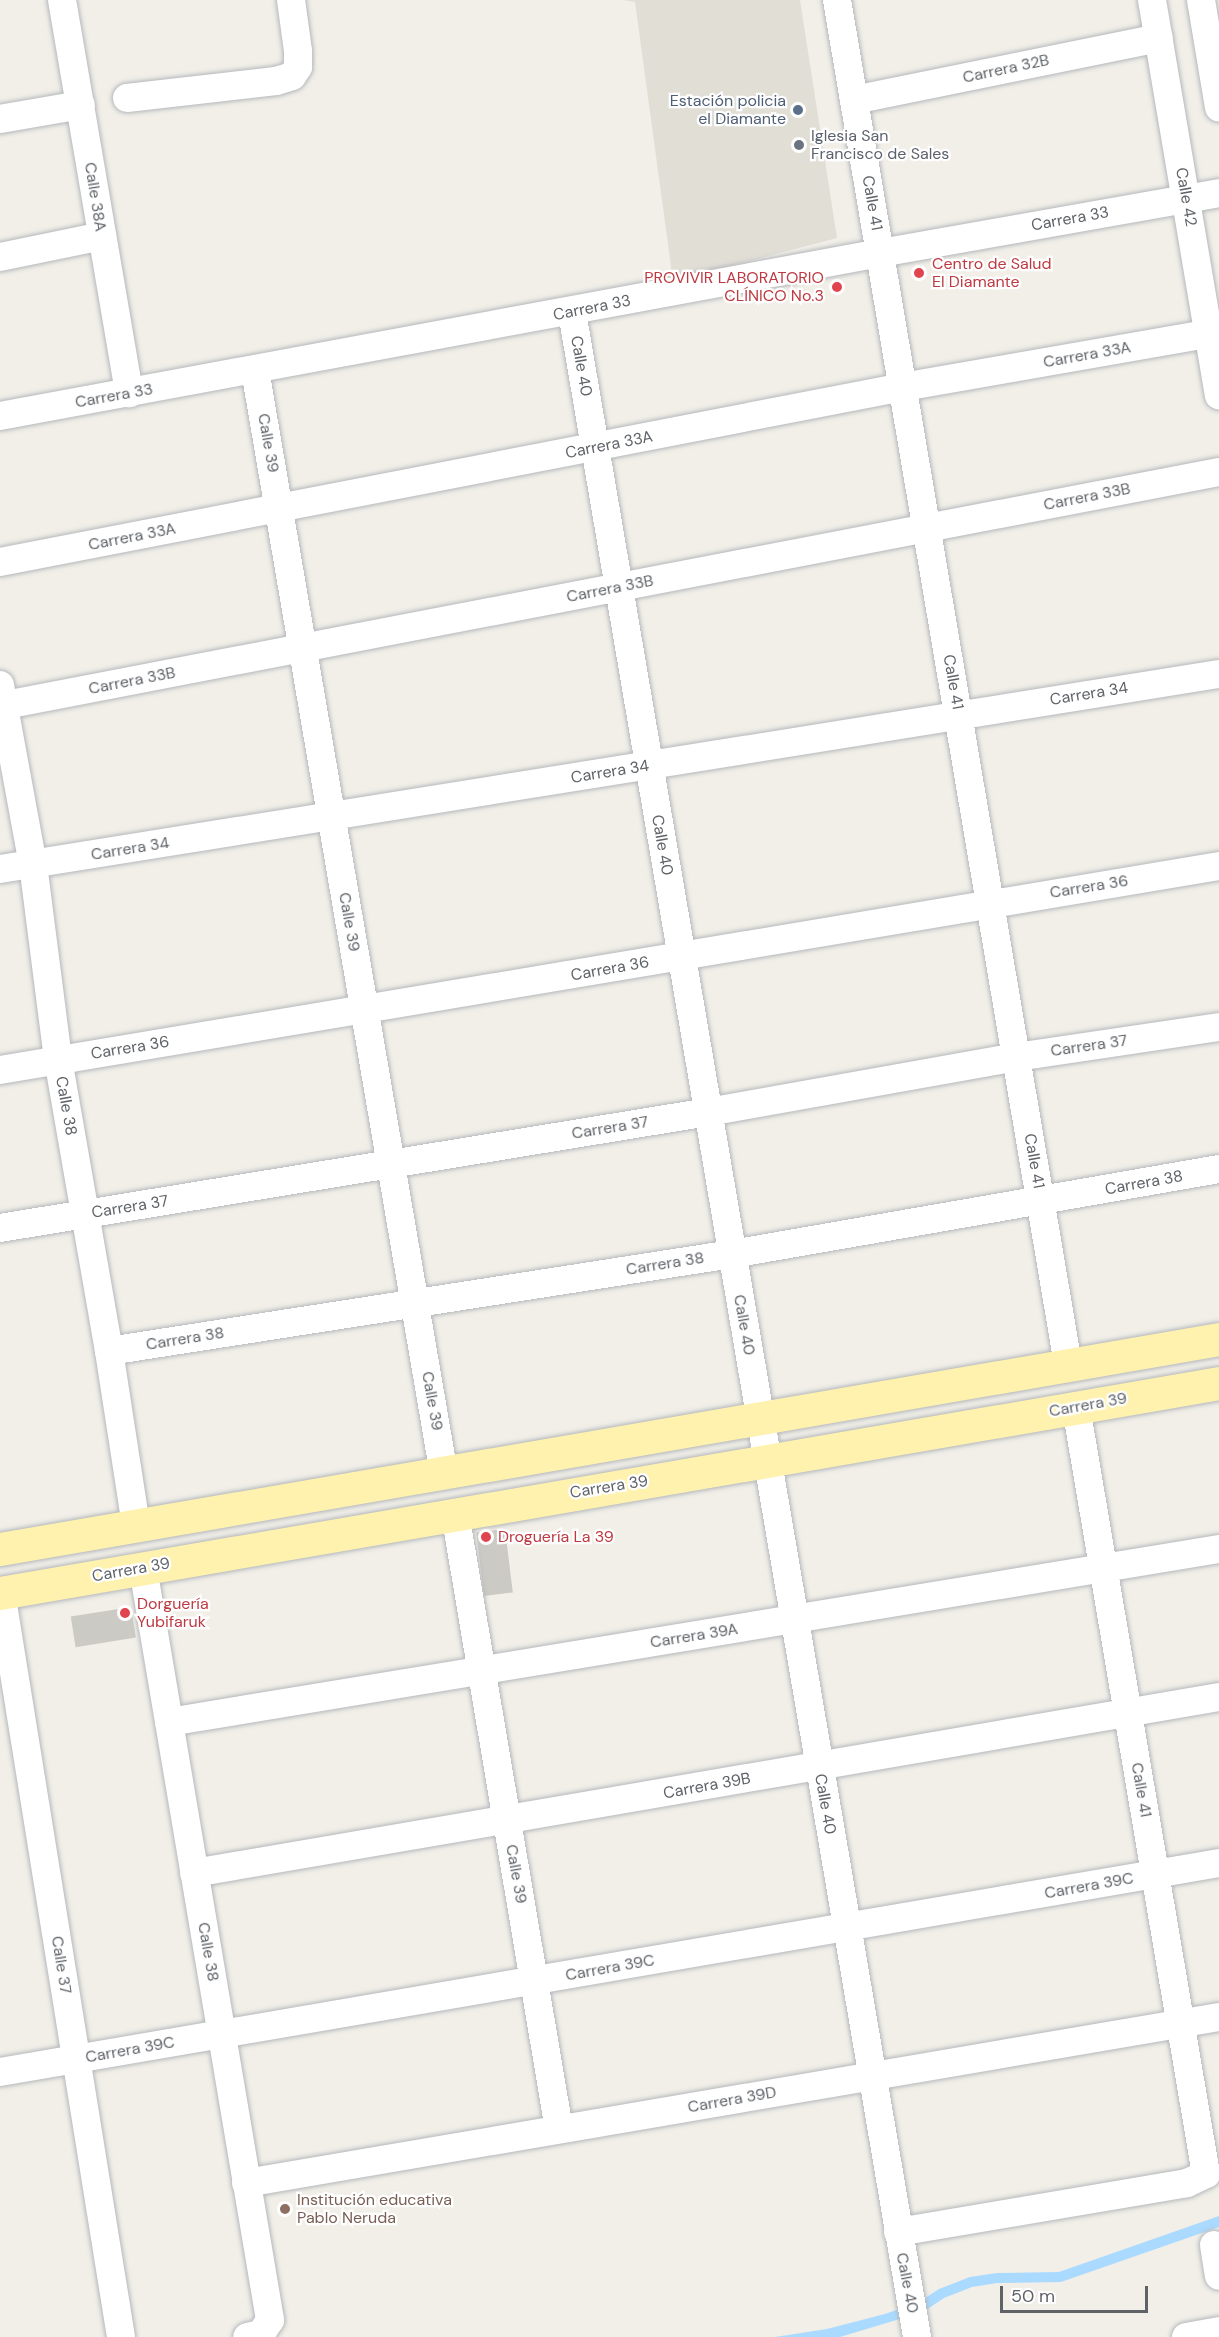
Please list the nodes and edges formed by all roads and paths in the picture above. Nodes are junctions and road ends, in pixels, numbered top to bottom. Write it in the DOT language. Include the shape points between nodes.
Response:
graph roads {
  1 [pos="62,0"];
  2 [pos="291,0"];
  3 [pos="837,0"];
  4 [pos="1152,0"];
  5 [pos="1201,0"];
  6 [pos="1213,33"];
  7 [pos="1159,38"];
  8 [pos="127,98"];
  9 [pos="854,100"];
  10 [pos="81,105"];
  11 [pos="1219,107"];
  12 [pos="0,119"];
  13 [pos="1219,193"];
  14 [pos="1186,199"];
  15 [pos="102,236"];
  16 [pos="880,252"];
  17 [pos="0,257"];
  18 [pos="572,312"];
  19 [pos="1214,333"];
  20 [pos="255,370"];
  21 [pos="903,387"];
  22 [pos="129,393"];
  23 [pos="1219,395"];
  24 [pos="0,416"];
  25 [pos="595,447"];
  26 [pos="1219,472"];
  27 [pos="279,509"];
  28 [pos="926,527"];
  29 [pos="0,562"];
  30 [pos="619,588"];
  31 [pos="303,648"];
  32 [pos="1219,674"];
  33 [pos="1,699"];
  34 [pos="958,714"];
  35 [pos="649,766"];
  36 [pos="332,817"];
  37 [pos="33,864"];
  38 [pos="1219,866"];
  39 [pos="0,869"];
  40 [pos="990,903"];
  41 [pos="681,957"];
  42 [pos="364,1010"];
  43 [pos="1219,1028"];
  44 [pos="1016,1057"];
  45 [pos="58,1059"];
  46 [pos="0,1070"];
  47 [pos="708,1112"];
  48 [pos="391,1164"];
  49 [pos="1219,1169"];
  50 [pos="1041,1201"];
  51 [pos="85,1214"];
  52 [pos="0,1228"];
  53 [pos="732,1254"];
  54 [pos="415,1305"];
  55 [pos="1219,1339"];
  56 [pos="109,1351"];
  57 [pos="1068,1365"];
  58 [pos="1219,1383"];
  59 [pos="1076,1407"];
  60 [pos="760,1419"];
  61 [pos="767,1461"];
  62 [pos="444,1474"];
  63 [pos="455,1513"];
  64 [pos="136,1526"];
  65 [pos="0,1549"];
  66 [pos="1219,1549"];
  67 [pos="1103,1567"];
  68 [pos="143,1568"];
  69 [pos="0,1593"];
  70 [pos="794,1620"];
  71 [pos="482,1671"];
  72 [pos="1219,1697"];
  73 [pos="1128,1712"];
  74 [pos="169,1722"];
  75 [pos="819,1767"];
  76 [pos="507,1820"];
  77 [pos="1219,1863"];
  78 [pos="194,1873"];
  79 [pos="1155,1874"];
  80 [pos="846,1928"];
  81 [pos="534,1981"];
  82 [pos="1219,2018"];
  83 [pos="1180,2024"];
  84 [pos="222,2034"];
  85 [pos="76,2059"];
  86 [pos="0,2072"];
  87 [pos="871,2076"];
  88 [pos="559,2129"];
  89 [pos="246,2183"];
  90 [pos="898,2232"];
  91 [pos="1214,2245"];
  92 [pos="1219,2276"];
  93 [pos="914,2319"];
  94 [pos="1219,2331"];
  95 [pos="254,2336"];
  96 [pos="120,2337"];
  97 [pos="1186,2337"];
  1 -- 10 [label="street, Calle 38A"];
  2 -- 8 [label="street" via="298,51 298,67 292,76"];
  3 -- 9 [label="street, Calle 41"];
  4 -- 7 [label="street, Calle 42"];
  5 -- 6 [label="street"];
  6 -- 11 [label="street"];
  7 -- 9 [label="street, Carrera 32B"];
  7 -- 14 [label="street, Calle 42"];
  9 -- 16 [label="street, Calle 41"];
  10 -- 12 [label="street"];
  10 -- 15 [label="street, Calle 38A"];
  13 -- 14 [label="street, Carrera 33"];
  14 -- 16 [label="street, Carrera 33"];
  14 -- 19 [label="street, Calle 42"];
  15 -- 17 [label="street"];
  15 -- 22 [label="street, Calle 38A"];
  16 -- 18 [label="street, Carrera 33"];
  16 -- 21 [label="street, Calle 41"];
  18 -- 20 [label="street, Carrera 33"];
  18 -- 25 [label="street, Calle 40"];
  19 -- 21 [label="street, Carrera 33A"];
  19 -- 23 [label="street, Calle 42"];
  20 -- 22 [label="street, Carrera 33"];
  20 -- 27 [label="street, Calle 39"];
  21 -- 25 [label="street, Carrera 33A"];
  21 -- 28 [label="street, Calle 41"];
  22 -- 24 [label="street, Carrera 33"];
  25 -- 27 [label="street, Carrera 33A"];
  25 -- 30 [label="street, Calle 40"];
  26 -- 28 [label="street, Carrera 33B"];
  27 -- 29 [label="street, Carrera 33A"];
  27 -- 31 [label="street, Calle 39"];
  28 -- 30 [label="street, Carrera 33B"];
  28 -- 34 [label="street, Calle 41"];
  30 -- 31 [label="street, Carrera 33B"];
  30 -- 35 [label="street, Calle 40"];
  31 -- 33 [label="street, Carrera 33B"];
  31 -- 36 [label="street, Calle 39"];
  32 -- 34 [label="street, Carrera 34"];
  33 -- 37 [label="street, Calle 38"];
  34 -- 35 [label="street, Carrera 34"];
  34 -- 40 [label="street, Calle 41"];
  35 -- 36 [label="street, Carrera 34"];
  35 -- 41 [label="street, Calle 40"];
  36 -- 37 [label="street, Carrera 34"];
  36 -- 42 [label="street, Calle 39"];
  37 -- 39 [label="street, Carrera 34"];
  37 -- 45 [label="street, Calle 38"];
  38 -- 40 [label="street, Carrera 36"];
  40 -- 41 [label="street, Carrera 36"];
  40 -- 44 [label="street, Calle 41"];
  41 -- 42 [label="street, Carrera 36"];
  41 -- 47 [label="street, Calle 40"];
  42 -- 45 [label="street, Carrera 36"];
  42 -- 48 [label="street, Calle 39"];
  43 -- 44 [label="street, Carrera 37"];
  44 -- 47 [label="street, Carrera 37"];
  44 -- 50 [label="street, Calle 41"];
  45 -- 46 [label="street, Carrera 36"];
  45 -- 51 [label="street, Calle 38"];
  47 -- 48 [label="street, Carrera 37"];
  47 -- 53 [label="street, Calle 40"];
  48 -- 51 [label="street, Carrera 37"];
  48 -- 54 [label="street, Calle 39"];
  49 -- 50 [label="street, Carrera 38"];
  50 -- 53 [label="street, Carrera 38"];
  50 -- 57 [label="street, Calle 41"];
  51 -- 52 [label="street, Carrera 37"];
  51 -- 56 [label="street, Calle 38"];
  53 -- 54 [label="street, Carrera 38"];
  53 -- 60 [label="street, Calle 40"];
  54 -- 56 [label="street, Carrera 38"];
  54 -- 62 [label="street, Calle 39"];
  55 -- 57 [label="main road"];
  56 -- 64 [label="street, Calle 38"];
  57 -- 60 [label="main road"];
  58 -- 59 [label="main road, Carrera 39"];
  59 -- 61 [label="main road, Carrera 39"];
  59 -- 67 [label="street, Calle 41"];
  60 -- 61 [label="street, Calle 40"];
  60 -- 62 [label="main road"];
  61 -- 63 [label="main road, Carrera 39"];
  61 -- 70 [label="street, Calle 40"];
  62 -- 64 [label="main road"];
  63 -- 68 [label="main road, Carrera 39"];
  63 -- 71 [label="street, Calle 39"];
  64 -- 65 [label="main road"];
  66 -- 67 [label="street, Carrera 39A"];
  67 -- 70 [label="street, Carrera 39A"];
  67 -- 73 [label="street, Calle 41"];
  68 -- 69 [label="main road, Carrera 39"];
  68 -- 74 [label="street, Calle 38"];
  69 -- 85 [label="street, Calle 37"];
  70 -- 71 [label="street, Carrera 39A"];
  70 -- 75 [label="street, Calle 40"];
  71 -- 74 [label="street, Carrera 39A"];
  71 -- 76 [label="street, Calle 39"];
  72 -- 73 [label="street, Carrera 39B"];
  73 -- 75 [label="street, Carrera 39B"];
  73 -- 79 [label="street, Calle 41"];
  74 -- 78 [label="street, Calle 38"];
  75 -- 76 [label="street, Carrera 39B"];
  75 -- 80 [label="street, Calle 40"];
  76 -- 78 [label="street, Carrera 39B"];
  76 -- 81 [label="street, Calle 39"];
  77 -- 79 [label="street, Carrera 39C"];
  78 -- 84 [label="street, Calle 38"];
  79 -- 80 [label="street, Carrera 39C"];
  79 -- 83 [label="street, Calle 41"];
  80 -- 81 [label="street, Carrera 39C"];
  80 -- 87 [label="street, Calle 40"];
  81 -- 84 [label="street, Carrera 39C"];
  81 -- 88 [label="street, Calle 39"];
  82 -- 83 [label="street, Carrera 39D"];
  83 -- 87 [label="street, Carrera 39D"];
  83 -- 90 [label="street, Calle 41" via="1206,2174 1187,2182"];
  84 -- 85 [label="street, Carrera 39C"];
  84 -- 89 [label="street, Calle 38"];
  85 -- 86 [label="street, Carrera 39C"];
  85 -- 96 [label="street, Calle 37"];
  87 -- 88 [label="street, Carrera 39D"];
  87 -- 90 [label="street, Calle 40"];
  88 -- 89 [label="street, Carrera 39D"];
  89 -- 95 [label="street, Calle 38" via="270,2320"];
  90 -- 93 [label="street, Calle 40"];
  91 -- 92 [label="street"];
  94 -- 97 [label="street"];
}
